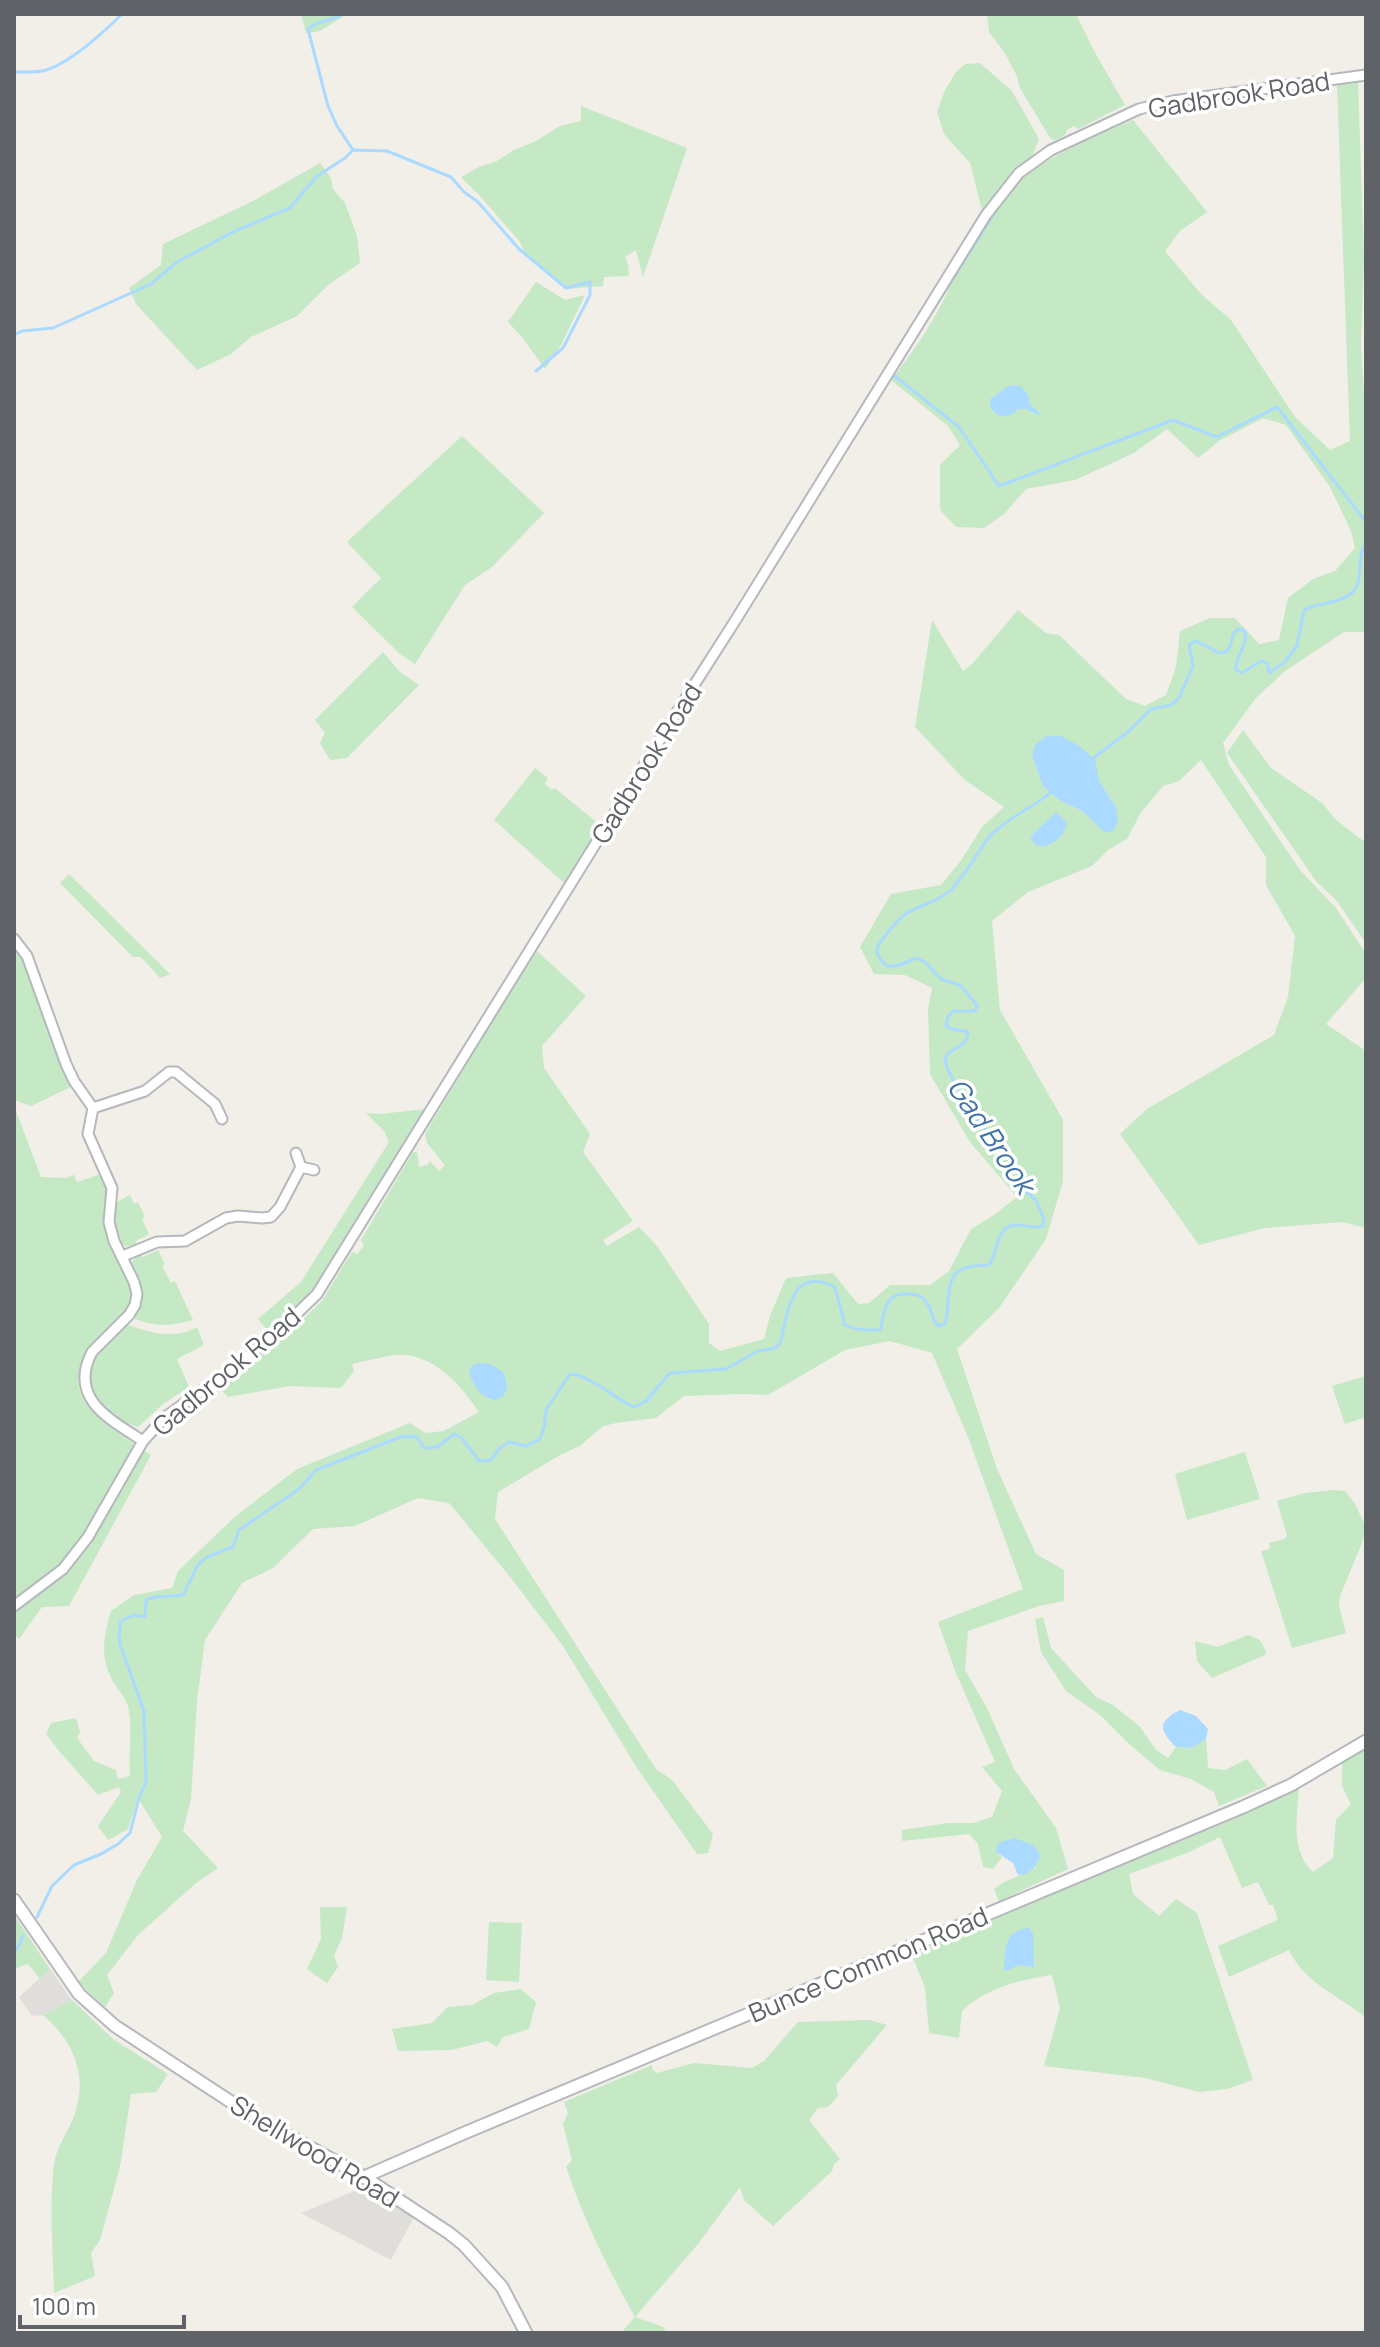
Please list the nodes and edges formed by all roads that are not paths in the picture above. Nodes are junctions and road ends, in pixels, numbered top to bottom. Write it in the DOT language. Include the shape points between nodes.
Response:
graph roads {
  1 [pos="1366,75"];
  2 [pos="14,939"];
  3 [pos="93,1108"];
  4 [pos="222,1119"];
  5 [pos="296,1153"];
  6 [pos="301,1167"];
  7 [pos="314,1170"];
  8 [pos="123,1256"];
  9 [pos="143,1441"];
  10 [pos="14,1606"];
  11 [pos="1366,1741"];
  12 [pos="14,1900"];
  13 [pos="364,2177"];
  14 [pos="526,2333"];
  1 -- 9 [label="street, Gadbrook Road" via="1139,109 1051,150 1003,190 317,1294 236,1366 164,1418"];
  2 -- 3 [label="street" via="27,956 66,1064"];
  3 -- 4 [label="street" via="145,1091 176,1072 215,1104"];
  3 -- 8 [label="street" via="88,1134 112,1188 109,1222"];
  5 -- 6 [label="street"];
  6 -- 7 [label="street"];
  6 -- 8 [label="street" via="271,1217 226,1218 185,1241 157,1242"];
  8 -- 9 [label="street" via="137,1294 135,1305 92,1352 84,1379 95,1406"];
  9 -- 10 [label="street, Gadbrook Road" via="88,1537 63,1569"];
  11 -- 13 [label="street, Bunce Common Road" via="1243,1807"];
  12 -- 13 [label="street, Shellwood Road" via="79,1994 115,2026 225,2098"];
  13 -- 14 [label="street, Shellwood Road" via="464,2245 502,2287"];
}
